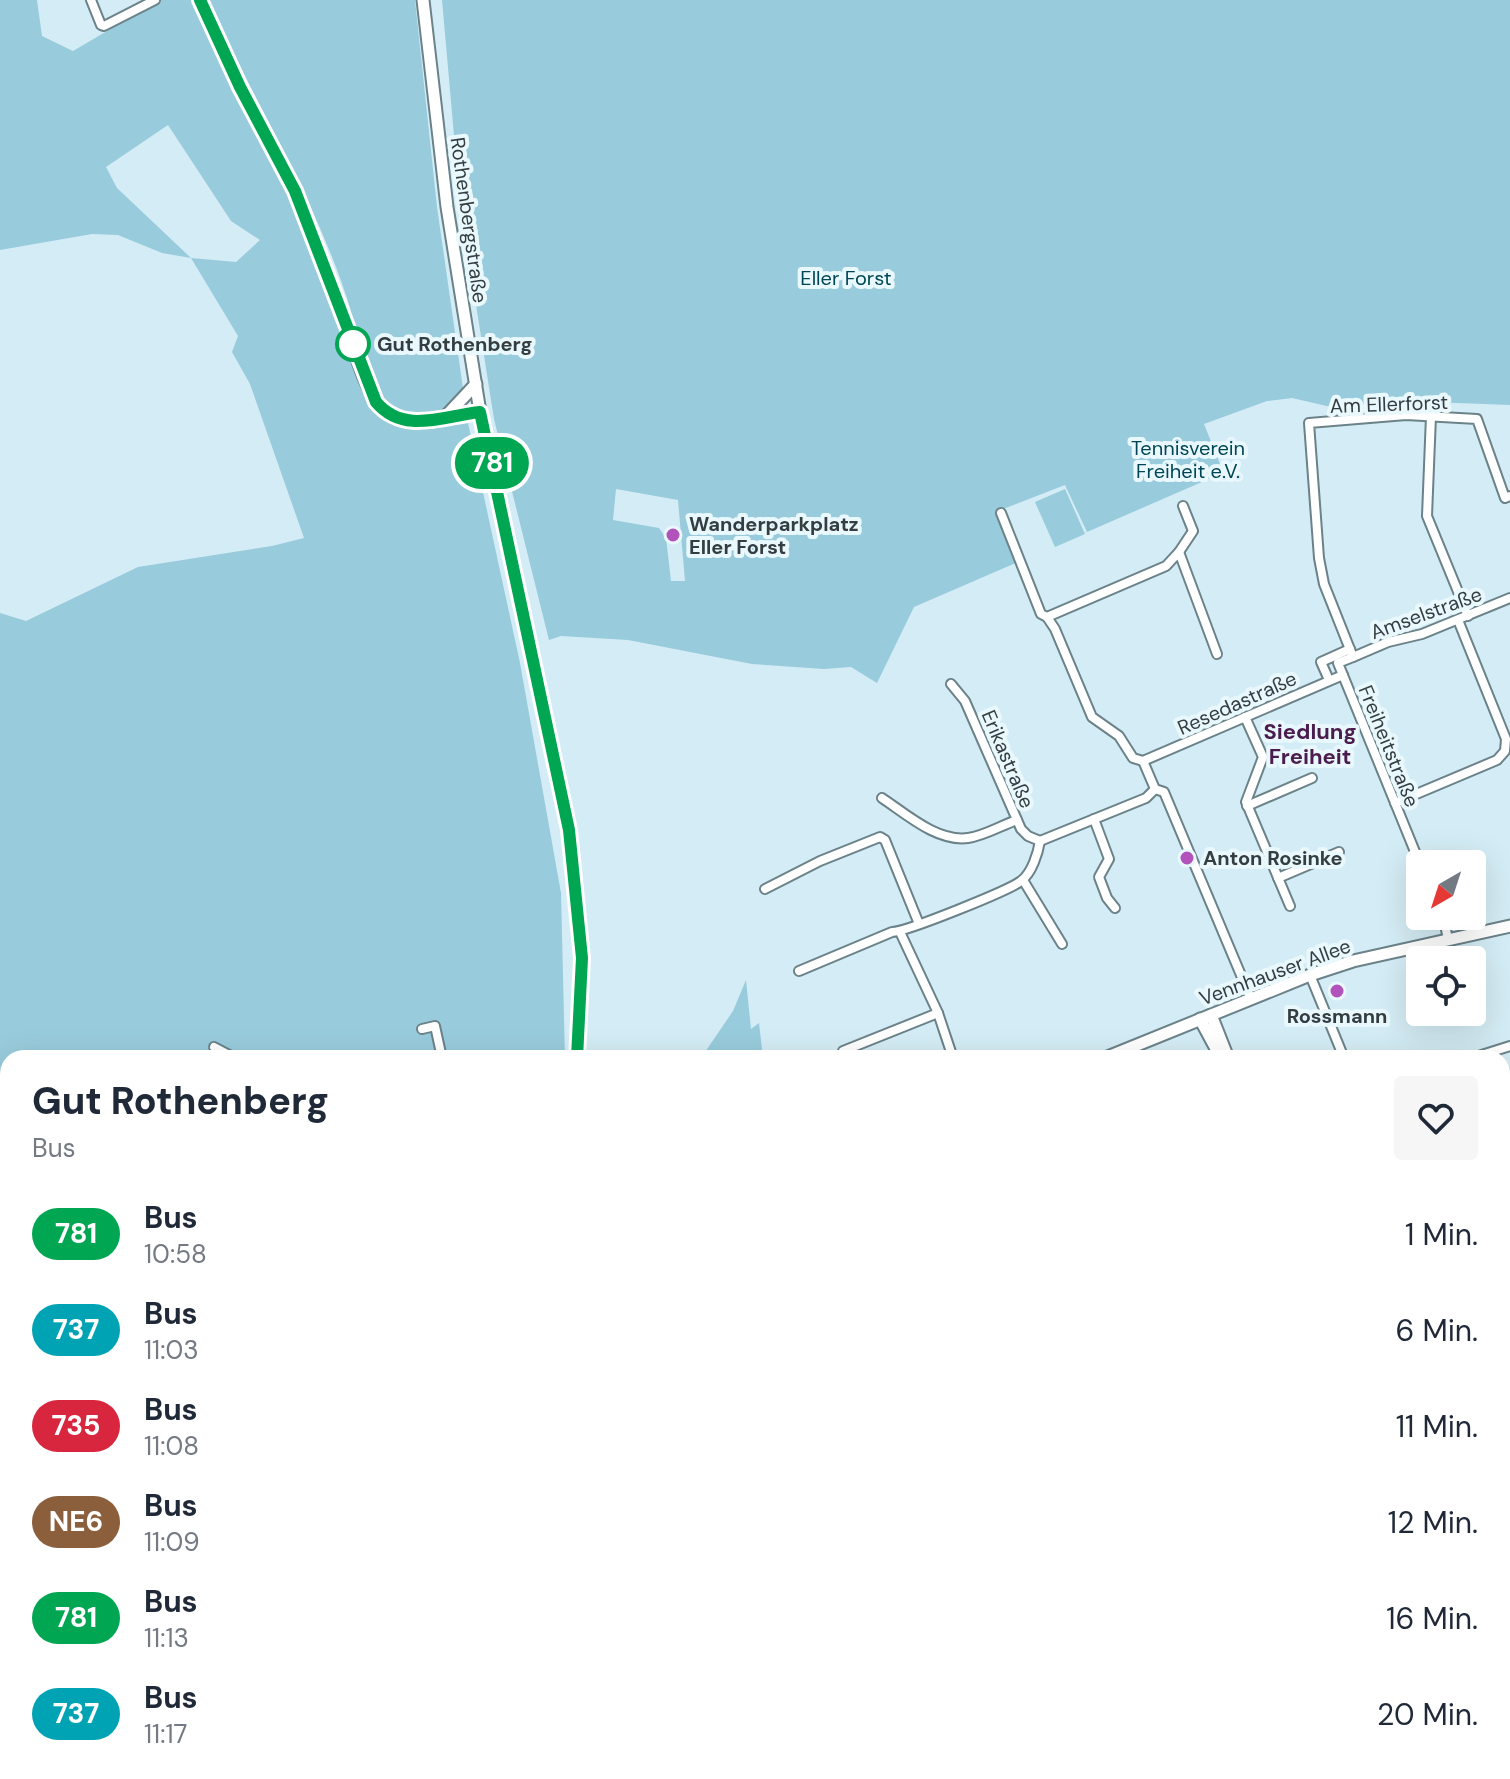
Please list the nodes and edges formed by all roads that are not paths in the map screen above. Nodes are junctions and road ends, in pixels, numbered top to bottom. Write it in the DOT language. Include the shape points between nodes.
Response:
graph roads {
  1 [pos="91,0"];
  2 [pos="155,0"];
  3 [pos="200,0"];
  4 [pos="423,0"];
  5 [pos="476,384"];
  6 [pos="480,412"];
  7 [pos="446,416"];
  8 [pos="1431,416"];
  9 [pos="1510,496"];
  10 [pos="1183,506"];
  11 [pos="1001,513"];
  12 [pos="1179,552"];
  13 [pos="1510,598"];
  14 [pos="1468,616"];
  15 [pos="1047,617"];
  16 [pos="1458,620"];
  17 [pos="1352,653"];
  18 [pos="1217,654"];
  19 [pos="1343,675"];
  20 [pos="1329,680"];
  21 [pos="951,684"];
  22 [pos="1245,717"];
  23 [pos="1143,761"];
  24 [pos="1312,778"];
  25 [pos="1155,789"];
  26 [pos="882,798"];
  27 [pos="1395,803"];
  28 [pos="1247,806"];
  29 [pos="1094,819"];
  30 [pos="1017,820"];
  31 [pos="1040,841"];
  32 [pos="1414,850"];
  33 [pos="1339,852"];
  34 [pos="1278,878"];
  35 [pos="1023,880"];
  36 [pos="765,889"];
  37 [pos="1290,906"];
  38 [pos="1115,908"];
  39 [pos="919,924"];
  40 [pos="1510,926"];
  41 [pos="1446,930"];
  42 [pos="900,932"];
  43 [pos="1448,939"];
  44 [pos="1062,944"];
  45 [pos="799,971"];
  46 [pos="1310,975"];
  47 [pos="1251,999"];
  48 [pos="938,1013"];
  49 [pos="1205,1017"];
  50 [pos="422,1029"];
  51 [pos="439,1043"];
  52 [pos="214,1047"];
  53 [pos="220,1050"];
  54 [pos="440,1050"];
  55 [pos="444,1050"];
  56 [pos="577,1050"];
  57 [pos="846,1050"];
  58 [pos="950,1050"];
  59 [pos="1125,1050"];
  60 [pos="1218,1050"];
  61 [pos="1224,1050"];
  62 [pos="1341,1050"];
  1 -- 2 [label="street" via="101,25"];
  3 -- 7 [label="street" via="301,205 376,402 402,420"];
  4 -- 5 [label="main road, Rothenbergstraße" via="447,207"];
  5 -- 6 [label="main road, Rothenbergstraße"];
  5 -- 7 [label="main road"];
  6 -- 7 [label="street"];
  6 -- 56 [label="main road, Rothenbergstraße" via="569,830 582,958"];
  8 -- 9 [label="street, Am Ellerforst" via="1477,419 1505,498"];
  8 -- 14 [label="street" via="1427,516"];
  8 -- 17 [label="street, Am Ellerforst" via="1309,423 1324,584"];
  10 -- 12 [label="street" via="1193,531"];
  11 -- 15 [label="street" via="1041,614"];
  12 -- 15 [label="street" via="1166,566"];
  12 -- 18 [label="street"];
  13 -- 14 [label="street, Amselstraße"];
  14 -- 16 [label="street, Amselstraße"];
  15 -- 23 [label="street" via="1092,717 1119,736 1133,758"];
  16 -- 17 [label="street, Amselstraße"];
  16 -- 27 [label="street" via="1506,739 1504,753"];
  17 -- 19 [label="street, Freiheitstraße" via="1338,663"];
  17 -- 20 [label="street, Freiheitstraße" via="1321,662"];
  19 -- 20 [label="street, Resedastraße"];
  19 -- 27 [label="street, Freiheitstraße"];
  20 -- 22 [label="street, Resedastraße"];
  21 -- 30 [label="street, Erikastraße" via="965,701"];
  22 -- 23 [label="street, Resedastraße"];
  22 -- 28 [label="street" via="1263,757"];
  23 -- 25 [label="street"];
  24 -- 28 [label="street"];
  25 -- 29 [label="street" via="1146,798"];
  25 -- 47 [label="street" via="1164,792"];
  26 -- 30 [label="street" via="930,828 956,837 969,838"];
  27 -- 32 [label="street, Freiheitstraße"];
  28 -- 34 [label="street"];
  29 -- 31 [label="street"];
  29 -- 38 [label="street" via="1109,859 1099,877"];
  30 -- 31 [label="street, Erikastraße" via="1028,836"];
  31 -- 35 [label="street"];
  33 -- 34 [label="street"];
  34 -- 37 [label="street"];
  35 -- 39 [label="street"];
  35 -- 44 [label="street"];
  36 -- 39 [label="street" via="880,837"];
  39 -- 42 [label="street"];
  40 -- 43 [label="main road, Vennhauser Allee"];
  41 -- 43 [label="street"];
  42 -- 45 [label="street"];
  42 -- 48 [label="street"];
  43 -- 46 [label="main road, Vennhauser Allee"];
  46 -- 47 [label="main road, Vennhauser Allee"];
  46 -- 62 [label="street"];
  47 -- 49 [label="main road, Vennhauser Allee"];
  48 -- 57 [label="street"];
  48 -- 58 [label="street"];
  49 -- 59 [label="main road, Vennhauser Allee"];
  49 -- 60 [label="main road"];
  49 -- 61 [label="main road"];
  50 -- 51 [label="street" via="435,1026"];
  51 -- 54 [label="street"];
  51 -- 55 [label="street"];
  52 -- 53 [label="street"];
}
